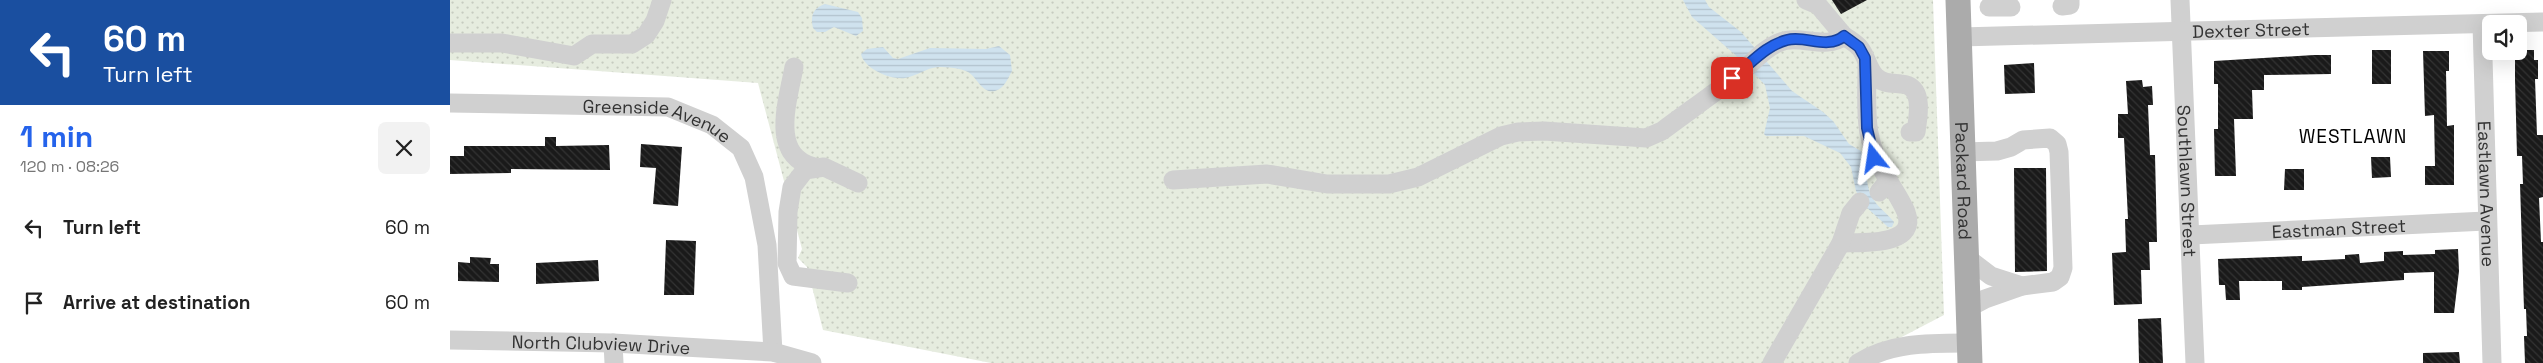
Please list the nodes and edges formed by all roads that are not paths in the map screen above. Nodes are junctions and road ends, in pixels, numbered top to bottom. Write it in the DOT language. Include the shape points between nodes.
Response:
graph roads {
  1 [pos="662,0"];
  2 [pos="1806,0"];
  3 [pos="1958,0"];
  4 [pos="2180,0"];
  5 [pos="1989,7"];
  6 [pos="2011,7"];
  7 [pos="2543,22"];
  8 [pos="2527,23"];
  9 [pos="2482,24"];
  10 [pos="2181,30"];
  11 [pos="1844,36"];
  12 [pos="1960,37"];
  13 [pos="450,43"];
  14 [pos="2483,60"];
  15 [pos="1866,65"];
  16 [pos="794,67"];
  17 [pos="450,102"];
  18 [pos="1910,132"];
  19 [pos="1962,152"];
  20 [pos="814,167"];
  21 [pos="1173,180"];
  22 [pos="858,183"];
  23 [pos="1860,202"];
  24 [pos="2486,221"];
  25 [pos="2191,235"];
  26 [pos="1841,242"];
  27 [pos="1966,257"];
  28 [pos="848,283"];
  29 [pos="2022,286"];
  30 [pos="1968,308"];
  31 [pos="450,340"];
  32 [pos="613,343"];
  33 [pos="773,352"];
  34 [pos="1970,353"];
  35 [pos="614,363"];
  36 [pos="812,363"];
  37 [pos="1772,363"];
  38 [pos="1858,363"];
  39 [pos="2195,363"];
  40 [pos="2492,363"];
  1 -- 13 [label="street" via="655,21 646,34 632,44 592,44 574,56 502,43"];
  2 -- 11 [label="street" via="1818,5"];
  3 -- 12 [label="main road, Packard Road"];
  4 -- 10 [label="street, Southlawn Street"];
  5 -- 6 [label="street"];
  7 -- 8 [label="street, Dexter Street"];
  9 -- 10 [label="street, Dexter Street"];
  10 -- 12 [label="street, Dexter Street"];
  10 -- 25 [label="street, Southlawn Street"];
  11 -- 15 [label="street" via="1859,47"];
  11 -- 21 [label="street" via="1828,43 1789,39 1760,53 1746,68 1662,131 1646,138 1544,130 1518,132 1500,136 1418,177 1389,184 1326,184 1267,174"];
  12 -- 19 [label="main road, Packard Road"];
  14 -- 24 [label="street, Eastlawn Avenue"];
  15 -- 18 [label="street" via="1886,83 1908,85 1914,89 1918,116 1916,132"];
  15 -- 26 [label="street" via="1868,138 1883,185 1906,213 1907,222 1897,238"];
  16 -- 20 [label="street" via="786,105 785,134 791,154"];
  17 -- 33 [label="street, Greenside Avenue" via="668,107 712,125 741,148 754,177 767,245"];
  19 -- 27 [label="main road, Packard Road"];
  19 -- 29 [label="street" via="1997,151 2034,137 2050,138 2057,144 2063,268 2060,277 2053,282"];
  20 -- 22 [label="street" via="833,169"];
  20 -- 28 [label="street" via="805,170 792,187 787,263 793,276"];
  23 -- 26 [label="street" via="1851,213"];
  24 -- 25 [label="street, Eastman Street"];
  24 -- 40 [label="street, Eastlawn Avenue"];
  25 -- 39 [label="street, Southlawn Street"];
  26 -- 37 [label="street"];
  27 -- 29 [label="street" via="1991,276"];
  27 -- 30 [label="main road, Packard Road"];
  29 -- 30 [label="street"];
  30 -- 34 [label="main road, Packard Road"];
  31 -- 32 [label="street, North Clubview Drive"];
  32 -- 33 [label="street, North Clubview Drive"];
  32 -- 35 [label="street"];
  33 -- 36 [label="street, North Clubview Drive"];
  34 -- 38 [label="street" via="1924,343 1903,345"];
}
